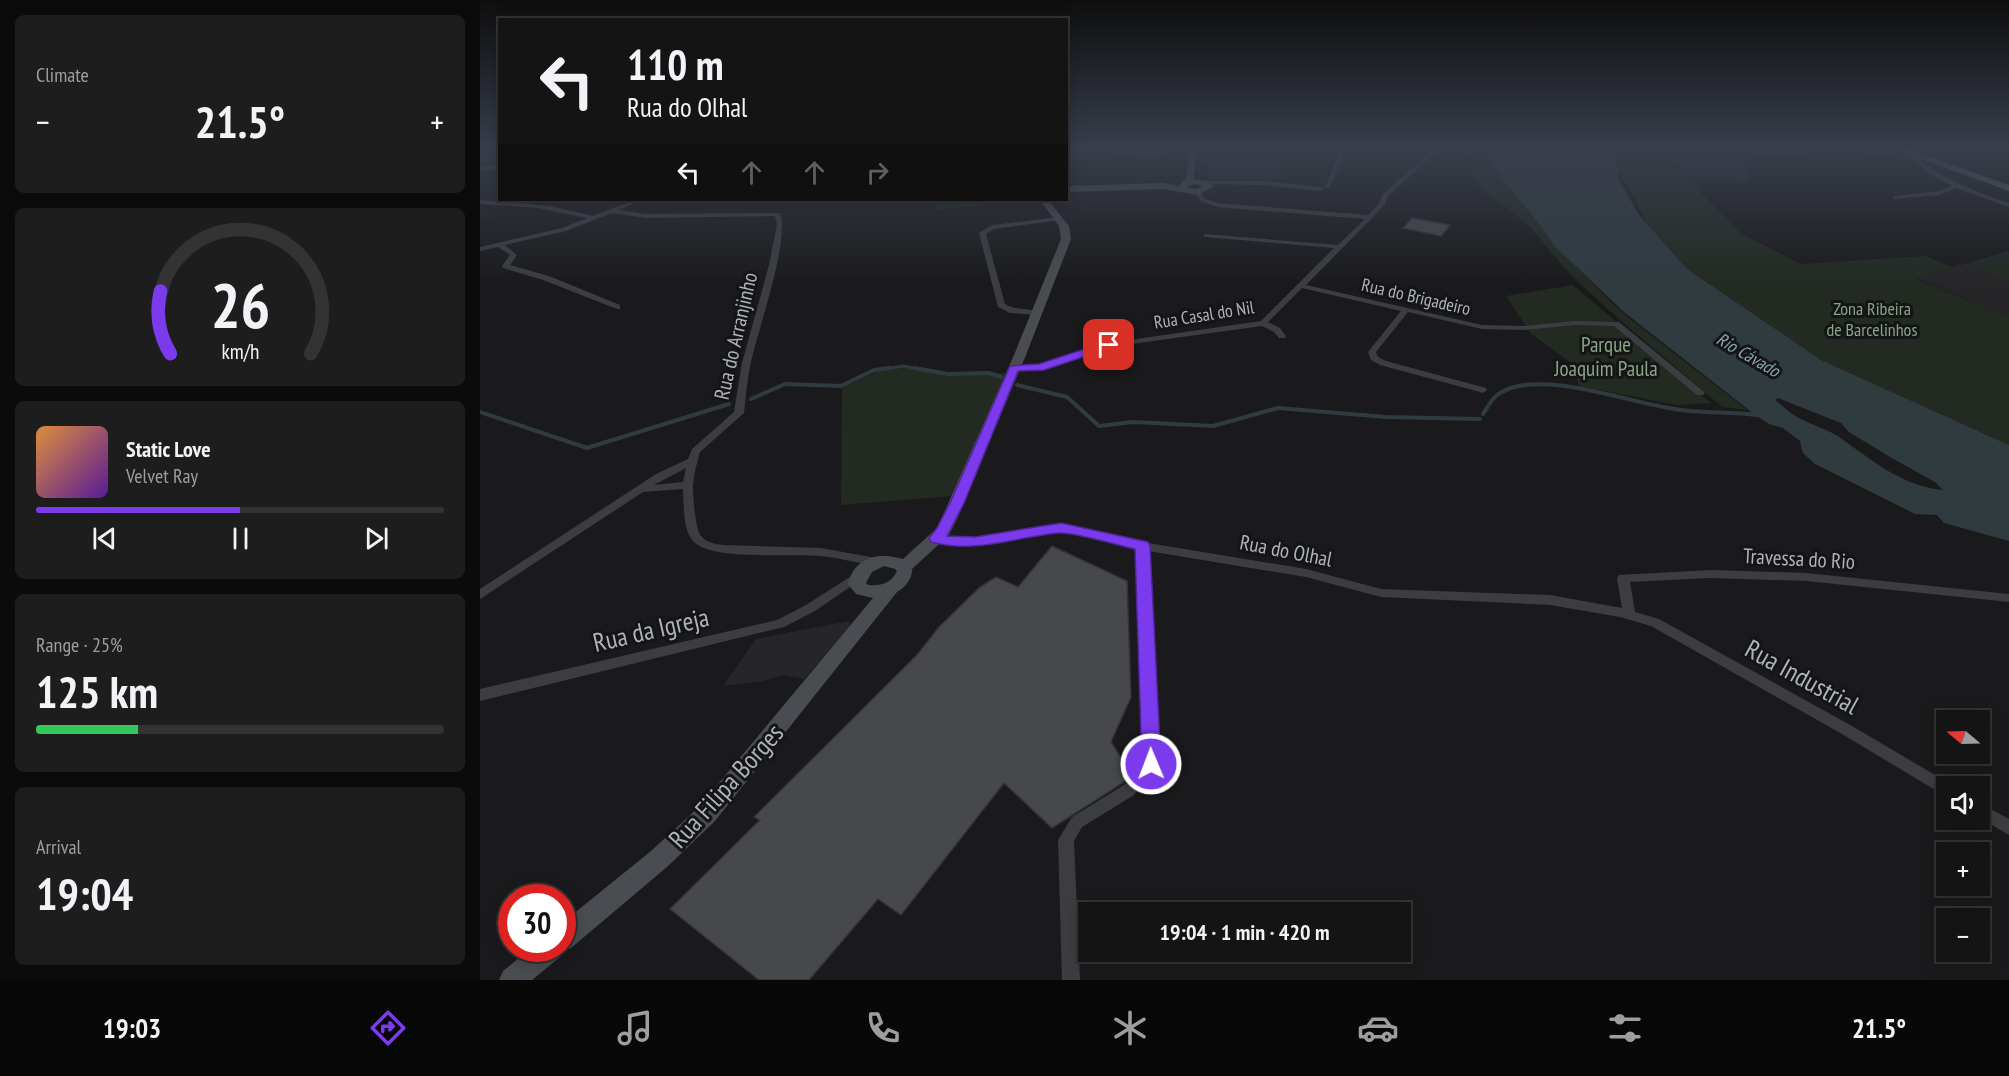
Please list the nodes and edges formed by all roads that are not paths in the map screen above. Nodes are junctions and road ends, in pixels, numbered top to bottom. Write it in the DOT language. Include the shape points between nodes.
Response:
graph roads {
  1 [pos="1199,194"];
  2 [pos="1386,194"];
  3 [pos="1933,194"];
  4 [pos="1975,194"];
  5 [pos="1895,198"];
  6 [pos="636,201"];
  7 [pos="1045,201"];
  8 [pos="480,202"];
  9 [pos="2009,205"];
  10 [pos="610,211"];
  11 [pos="1370,217"];
  12 [pos="593,218"];
  13 [pos="1059,219"];
  14 [pos="1206,235"];
  15 [pos="500,245"];
  16 [pos="1341,247"];
  17 [pos="480,249"];
  18 [pos="1302,286"];
  19 [pos="616,307"];
  20 [pos="1405,311"];
  21 [pos="1037,313"];
  22 [pos="1263,323"];
  23 [pos="1282,336"];
  24 [pos="1014,368"];
  25 [pos="1483,390"];
  26 [pos="1701,393"];
  27 [pos="692,461"];
  28 [pos="688,485"];
  29 [pos="641,489"];
  30 [pos="936,538"];
  31 [pos="1143,546"];
  32 [pos="842,556"];
  33 [pos="891,563"];
  34 [pos="862,582"];
  35 [pos="892,587"];
  36 [pos="480,595"];
  37 [pos="2009,598"];
  38 [pos="1629,614"];
  39 [pos="870,615"];
  40 [pos="480,695"];
  41 [pos="1936,783"];
  42 [pos="1990,816"];
  43 [pos="2009,828"];
  44 [pos="576,927"];
  45 [pos="534,962"];
  46 [pos="512,980"];
  47 [pos="1071,980"];
  1 -- 11 [label="street" via="1203,200 1217,205"];
  2 -- 11 [label="street, Rua Casal do Nil"];
  3 -- 5 [label="street"];
  4 -- 9 [label="street"];
  6 -- 10 [label="street"];
  7 -- 13 [label="main road"];
  8 -- 12 [label="street" via="559,208"];
  10 -- 12 [label="street"];
  10 -- 27 [label="street, Rua do Arranjinho" via="646,216 778,214 773,265 746,363 739,413 696,452"];
  11 -- 16 [label="street, Rua Casal do Nil"];
  12 -- 15 [label="street" via="564,230"];
  13 -- 21 [label="main road" via="1066,239"];
  13 -- 21 [label="street" via="992,227 982,233 1001,305"];
  14 -- 16 [label="street"];
  15 -- 17 [label="street"];
  15 -- 19 [label="street" via="513,255 506,266"];
  16 -- 18 [label="street, Rua Casal do Nil"];
  18 -- 20 [label="street, Rua do Brigadeiro"];
  18 -- 22 [label="street, Rua Casal do Nil"];
  20 -- 25 [label="street" via="1372,352 1374,358"];
  20 -- 26 [label="street, Rua do Brigadeiro" via="1482,327 1616,324"];
  21 -- 24 [label="main road"];
  22 -- 23 [label="street"];
  22 -- 24 [label="street, Rua Casal do Nil" via="1109,345 1040,368"];
  24 -- 30 [label="main road" via="957,503"];
  27 -- 28 [label="street"];
  27 -- 29 [label="street"];
  28 -- 29 [label="street"];
  28 -- 32 [label="street" via="692,528 697,539 707,546"];
  29 -- 36 [label="street"];
  30 -- 31 [label="street, Rua do Olhal" via="975,542 1061,528"];
  30 -- 33 [label="main road"];
  31 -- 38 [label="street, Rua do Olhal" via="1306,573 1381,593 1550,600"];
  31 -- 47 [label="street" via="1151,764 1130,790 1077,822 1066,840"];
  32 -- 33 [label="street"];
  32 -- 34 [label="street"];
  33 -- 34 [label="main road"];
  33 -- 35 [label="main road, Rua Filipa Borges" via="904,575"];
  34 -- 35 [label="main road" via="880,592"];
  34 -- 39 [label="main road"];
  34 -- 40 [label="street, Rua da Igreja" via="780,624"];
  35 -- 39 [label="main road, Rua Filipa Borges"];
  37 -- 38 [label="street, Travessa do Rio" via="1806,577 1712,574 1623,578"];
  38 -- 41 [label="street, Rua Industrial" via="1655,622"];
  39 -- 44 [label="main road, Rua Filipa Borges" via="707,814"];
  42 -- 43 [label="street"];
  45 -- 46 [label="main road"];
}
